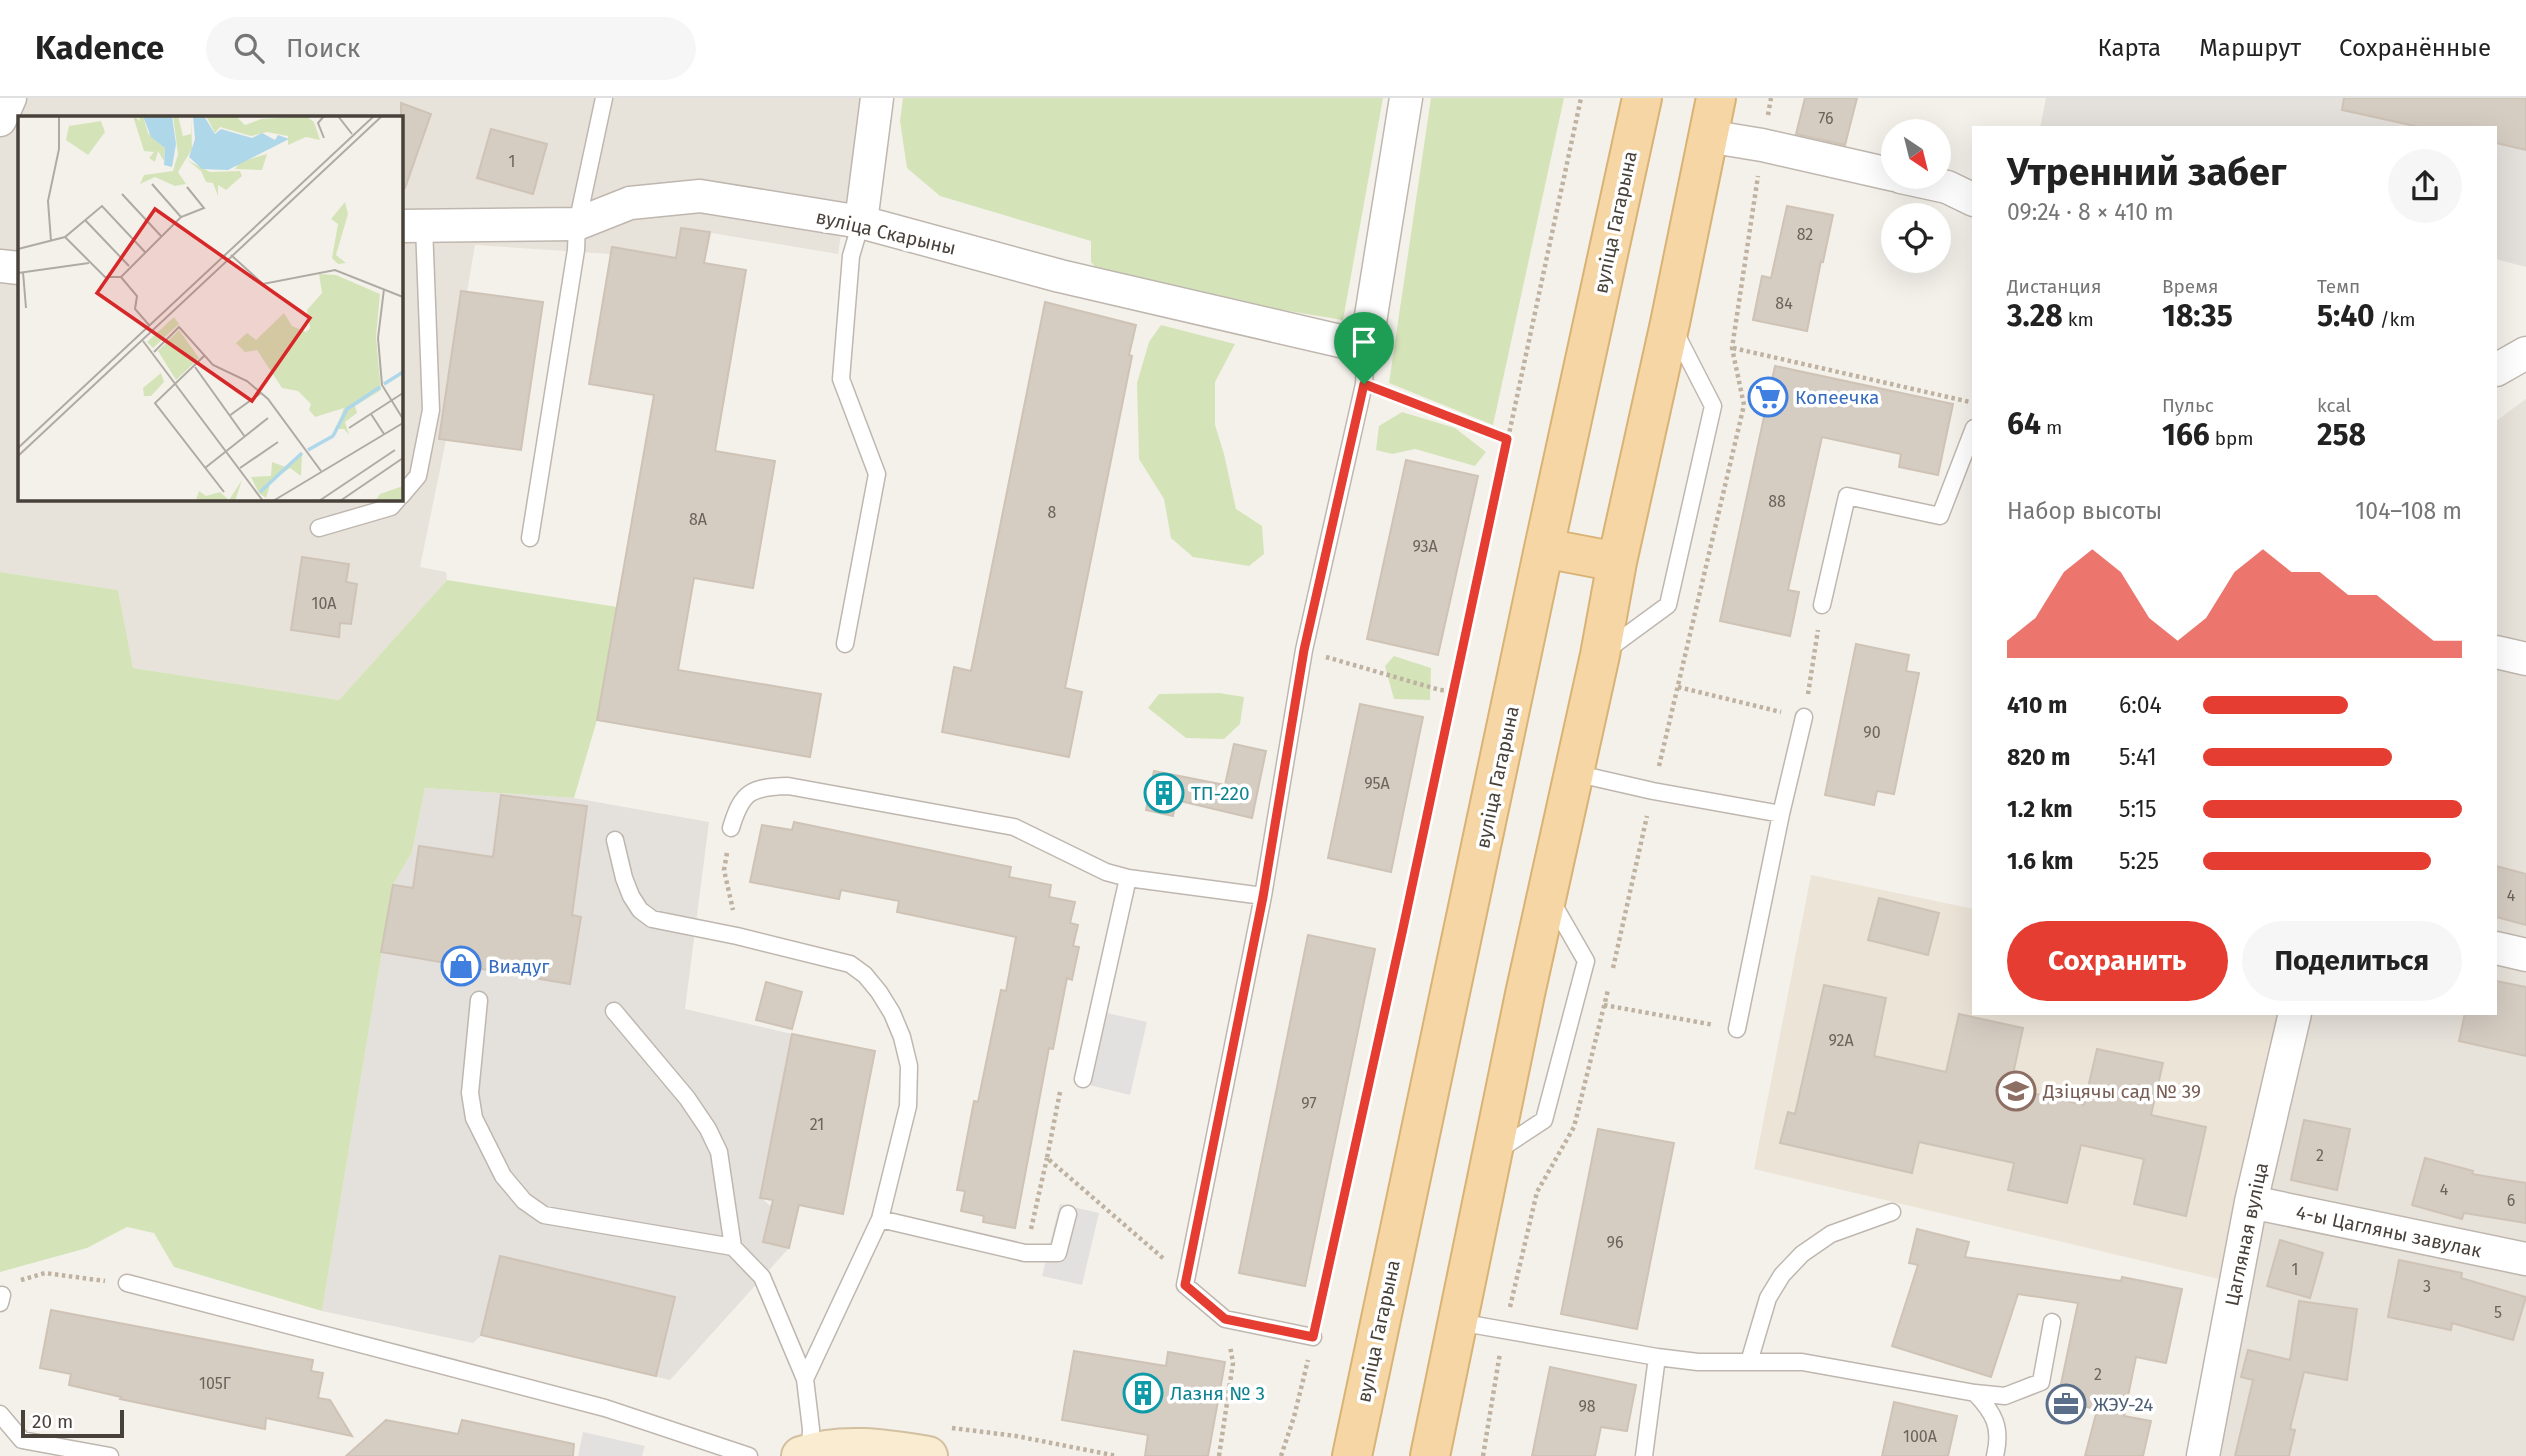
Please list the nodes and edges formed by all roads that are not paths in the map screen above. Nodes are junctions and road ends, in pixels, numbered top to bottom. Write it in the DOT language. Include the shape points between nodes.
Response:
graph roads {
  1 [pos="10,98"];
  2 [pos="604,98"];
  3 [pos="877,98"];
  4 [pos="1406,98"];
  5 [pos="1643,98"];
  6 [pos="1716,98"];
  7 [pos="0,120"];
  8 [pos="1707,136"];
  9 [pos="1881,172"];
  10 [pos="1951,189"];
  11 [pos="1972,199"];
  12 [pos="861,222"];
  13 [pos="577,224"];
  14 [pos="412,226"];
  15 [pos="0,266"];
  16 [pos="18,268"];
  17 [pos="1670,323"];
  18 [pos="1366,347"];
  19 [pos="2526,352"];
  20 [pos="2497,369"];
  21 [pos="1972,433"];
  22 [pos="402,494"];
  23 [pos="397,500"];
  24 [pos="318,528"];
  25 [pos="530,538"];
  26 [pos="1544,548"];
  27 [pos="1617,562"];
  28 [pos="1822,605"];
  29 [pos="845,644"];
  30 [pos="2497,652"];
  31 [pos="1600,655"];
  32 [pos="2526,659"];
  33 [pos="1804,717"];
  34 [pos="1574,773"];
  35 [pos="1781,814"];
  36 [pos="731,828"];
  37 [pos="615,840"];
  38 [pos="1128,878"];
  39 [pos="1547,894"];
  40 [pos="1263,897"];
  41 [pos="2497,948"];
  42 [pos="2526,955"];
  43 [pos="478,1000"];
  44 [pos="614,1011"];
  45 [pos="2295,1015"];
  46 [pos="1737,1029"];
  47 [pos="1083,1079"];
  48 [pos="1492,1154"];
  49 [pos="2251,1202"];
  50 [pos="1892,1212"];
  51 [pos="1068,1214"];
  52 [pos="880,1219"];
  53 [pos="733,1247"];
  54 [pos="2526,1259"];
  55 [pos="127,1283"];
  56 [pos="1458,1322"];
  57 [pos="2052,1322"];
  58 [pos="1313,1337"];
  59 [pos="1657,1357"];
  60 [pos="1749,1362"];
  61 [pos="805,1378"];
  62 [pos="1975,1393"];
  63 [pos="0,1414"];
  64 [pos="807,1455"];
  65 [pos="110,1456"];
  66 [pos="749,1456"];
  67 [pos="928,1456"];
  68 [pos="1352,1456"];
  69 [pos="1430,1456"];
  70 [pos="1644,1456"];
  71 [pos="1995,1456"];
  72 [pos="2203,1456"];
  1 -- 7 [label="street"];
  2 -- 13 [label="lane"];
  3 -- 12 [label="street"];
  4 -- 18 [label="street"];
  5 -- 26 [label="main road, вуліца Гагарына"];
  6 -- 8 [label="main road"];
  8 -- 9 [label="street"];
  8 -- 17 [label="main road"];
  10 -- 11 [label="street"];
  12 -- 13 [label="street, вуліца Скарыны" via="700,196 630,203"];
  12 -- 18 [label="street, вуліца Скарыны" via="1060,276"];
  12 -- 29 [label="lane" via="851,256 841,379 877,474"];
  13 -- 14 [label="street, вуліца Скарыны"];
  13 -- 25 [label="lane"];
  14 -- 22 [label="lane" via="431,410 418,476"];
  15 -- 16 [label="street"];
  17 -- 27 [label="main road"];
  17 -- 31 [label="lane" via="1713,406 1668,605"];
  18 -- 40 [label="lane" via="1364,384 1304,650"];
  19 -- 20 [label="street"];
  21 -- 28 [label="lane" via="1940,516 1847,496"];
  23 -- 24 [label="lane" via="391,507"];
  26 -- 27 [label="main road"];
  26 -- 68 [label="main road, вуліца Гагарына"];
  27 -- 31 [label="main road"];
  30 -- 32 [label="street"];
  31 -- 34 [label="main road"];
  33 -- 35 [label="lane"];
  34 -- 35 [label="lane"];
  34 -- 39 [label="main road"];
  35 -- 46 [label="lane"];
  36 -- 38 [label="lane" via="736,809 752,790 788,786 1014,827 1106,872"];
  37 -- 52 [label="lane" via="624,878 640,910 652,919 850,964 865,975 892,1013 909,1066 908,1106"];
  38 -- 40 [label="lane"];
  38 -- 47 [label="lane"];
  39 -- 48 [label="main road"];
  39 -- 48 [label="lane" via="1586,961 1544,1120"];
  40 -- 58 [label="lane" via="1185,1285 1225,1319"];
  41 -- 42 [label="street"];
  43 -- 53 [label="lane" via="470,1093 474,1118 503,1176 524,1201 544,1215"];
  44 -- 53 [label="lane" via="708,1129 719,1152"];
  45 -- 49 [label="street, Цагляная вуліца"];
  48 -- 56 [label="main road"];
  49 -- 54 [label="street, 4-ы Цагляны завулак"];
  49 -- 72 [label="street, Цагляная вуліца"];
  50 -- 60 [label="lane" via="1831,1234 1802,1254 1768,1298"];
  51 -- 52 [label="lane" via="1058,1253 1025,1253"];
  52 -- 61 [label="lane"];
  53 -- 61 [label="lane" via="762,1277"];
  55 -- 66 [label="lane" via="605,1408"];
  56 -- 59 [label="lane"];
  56 -- 69 [label="main road"];
  57 -- 62 [label="lane" via="2041,1382 2005,1396"];
  59 -- 60 [label="lane"];
  59 -- 70 [label="lane"];
  60 -- 62 [label="lane" via="1802,1362"];
  61 -- 64 [label="lane" via="811,1429"];
  62 -- 71 [label="lane" via="1997,1427"];
  63 -- 65 [label="lane" via="22,1440"];
  64 -- 67 [label="street" via="843,1447"];
}
